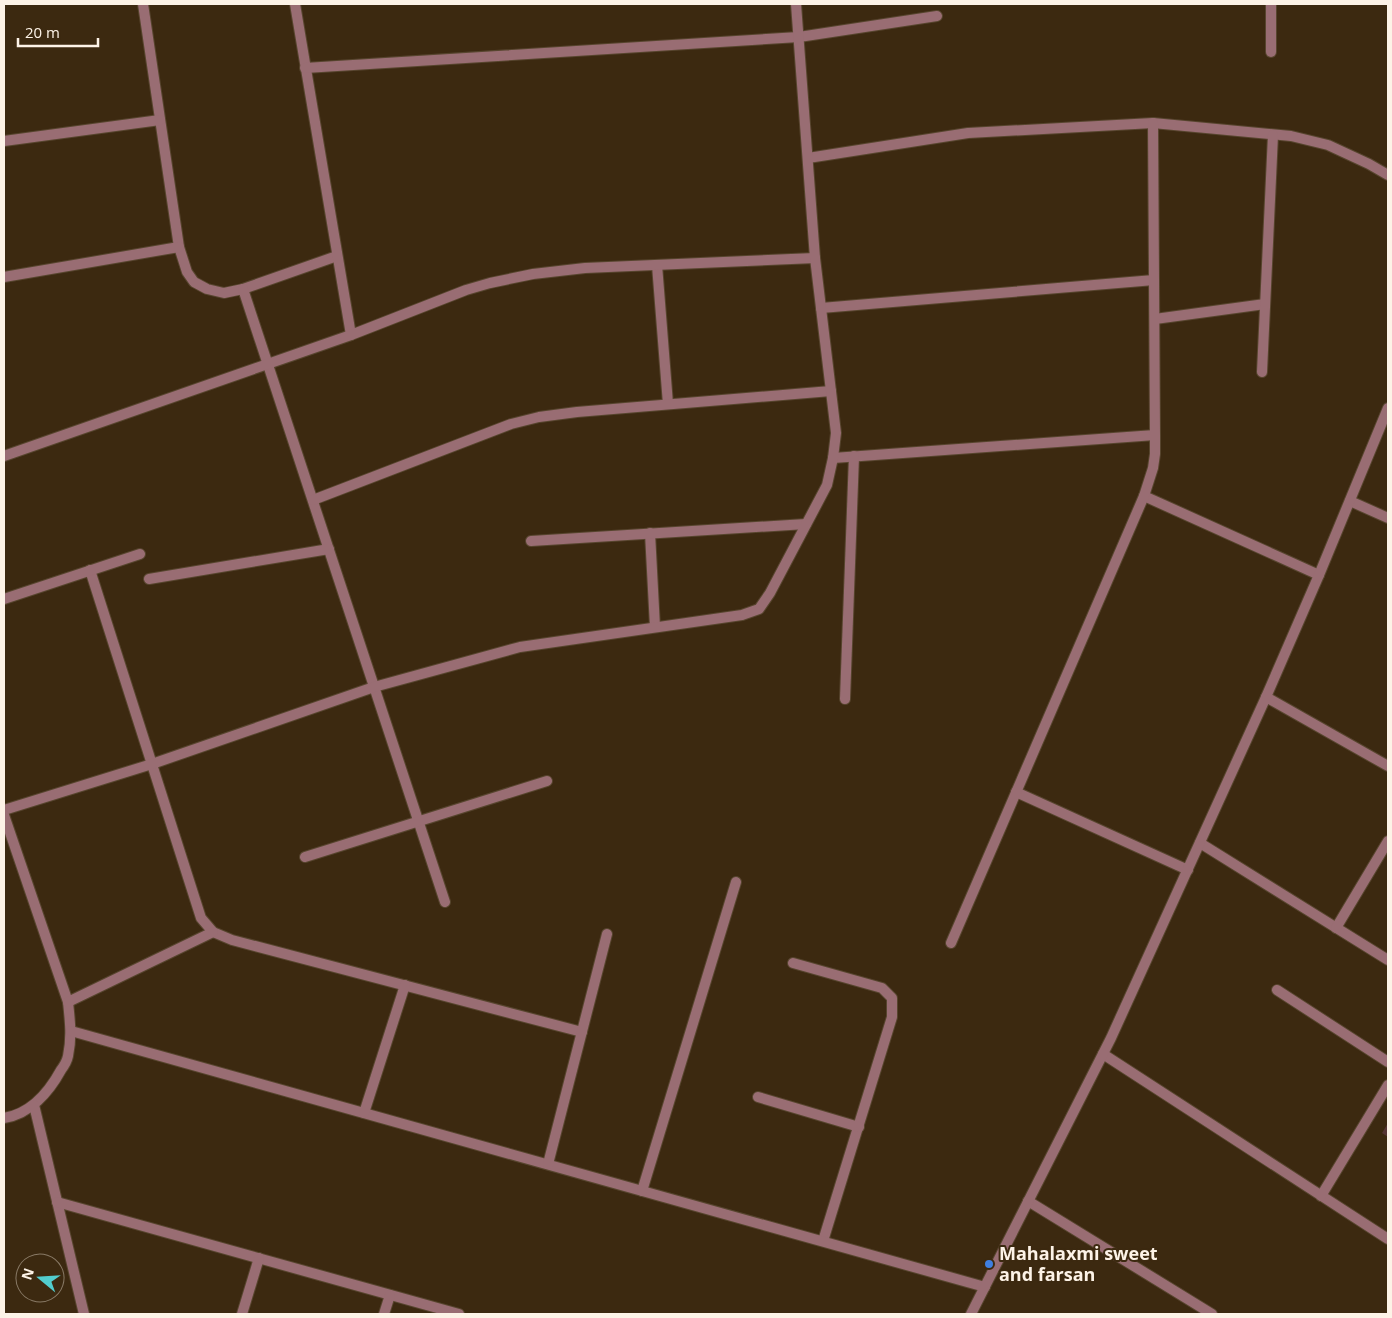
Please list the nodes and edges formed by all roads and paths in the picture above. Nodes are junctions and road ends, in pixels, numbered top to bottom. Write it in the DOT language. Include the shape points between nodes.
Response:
graph roads {
  1 [pos="143,4"];
  2 [pos="295,4"];
  3 [pos="796,4"];
  4 [pos="1272,4"];
  5 [pos="937,16"];
  6 [pos="799,37"];
  7 [pos="1271,52"];
  8 [pos="306,68"];
  9 [pos="160,120"];
  10 [pos="1153,123"];
  11 [pos="1273,135"];
  12 [pos="4,141"];
  13 [pos="808,158"];
  14 [pos="1388,175"];
  15 [pos="179,247"];
  16 [pos="337,256"];
  17 [pos="815,258"];
  18 [pos="657,265"];
  19 [pos="4,277"];
  20 [pos="1154,280"];
  21 [pos="243,289"];
  22 [pos="1265,304"];
  23 [pos="821,308"];
  24 [pos="1154,319"];
  25 [pos="351,335"];
  26 [pos="268,364"];
  27 [pos="1262,372"];
  28 [pos="831,391"];
  29 [pos="668,404"];
  30 [pos="1388,408"];
  31 [pos="1155,435"];
  32 [pos="4,456"];
  33 [pos="854,456"];
  34 [pos="833,458"];
  35 [pos="1144,496"];
  36 [pos="313,500"];
  37 [pos="1350,501"];
  38 [pos="1388,518"];
  39 [pos="806,524"];
  40 [pos="650,533"];
  41 [pos="531,541"];
  42 [pos="329,549"];
  43 [pos="140,554"];
  44 [pos="90,570"];
  45 [pos="1319,575"];
  46 [pos="150,580"];
  47 [pos="4,599"];
  48 [pos="655,627"];
  49 [pos="374,688"];
  50 [pos="845,698"];
  51 [pos="1266,698"];
  52 [pos="152,764"];
  53 [pos="1388,766"];
  54 [pos="547,781"];
  55 [pos="1016,792"];
  56 [pos="4,810"];
  57 [pos="4,815"];
  58 [pos="419,822"];
  59 [pos="1388,841"];
  60 [pos="1200,843"];
  61 [pos="305,857"];
  62 [pos="1188,870"];
  63 [pos="736,882"];
  64 [pos="445,902"];
  65 [pos="1336,928"];
  66 [pos="213,932"];
  67 [pos="607,934"];
  68 [pos="951,943"];
  69 [pos="1388,960"];
  70 [pos="793,963"];
  71 [pos="405,985"];
  72 [pos="1277,990"];
  73 [pos="68,1002"];
  74 [pos="71,1031"];
  75 [pos="582,1032"];
  76 [pos="1103,1054"];
  77 [pos="1388,1062"];
  78 [pos="1388,1085"];
  79 [pos="758,1097"];
  80 [pos="34,1105"];
  81 [pos="364,1113"];
  82 [pos="4,1118"];
  83 [pos="860,1127"];
  84 [pos="548,1164"];
  85 [pos="642,1190"];
  86 [pos="1322,1196"];
  87 [pos="1028,1201"];
  88 [pos="57,1202"];
  89 [pos="1388,1239"];
  90 [pos="823,1241"];
  91 [pos="260,1258"];
  92 [pos="985,1287"];
  93 [pos="390,1295"];
  94 [pos="84,1314"];
  95 [pos="242,1314"];
  96 [pos="384,1314"];
  97 [pos="460,1314"];
  98 [pos="971,1314"];
  99 [pos="1212,1314"];
  1 -- 9 [label="street"];
  2 -- 8 [label="street"];
  3 -- 6 [label="street"];
  4 -- 7 [label="street"];
  5 -- 6 [label="street"];
  6 -- 8 [label="street"];
  6 -- 13 [label="street"];
  8 -- 16 [label="street"];
  9 -- 12 [label="street"];
  9 -- 15 [label="street"];
  10 -- 11 [label="street"];
  10 -- 13 [label="street" via="968,133"];
  10 -- 20 [label="street"];
  11 -- 14 [label="street" via="1291,136 1328,146"];
  11 -- 22 [label="street"];
  13 -- 17 [label="street"];
  15 -- 19 [label="street"];
  15 -- 21 [label="street" via="194,282 224,293"];
  16 -- 21 [label="street"];
  16 -- 25 [label="street"];
  17 -- 18 [label="street"];
  17 -- 23 [label="street"];
  18 -- 25 [label="street" via="576,269 490,283"];
  18 -- 29 [label="street"];
  20 -- 23 [label="street"];
  20 -- 24 [label="street"];
  21 -- 26 [label="street"];
  22 -- 24 [label="street"];
  22 -- 27 [label="street"];
  23 -- 28 [label="street"];
  24 -- 31 [label="street"];
  25 -- 26 [label="street"];
  26 -- 32 [label="street"];
  26 -- 36 [label="street"];
  28 -- 29 [label="street"];
  28 -- 34 [label="street" via="836,433"];
  29 -- 36 [label="street" via="577,412 511,424"];
  30 -- 37 [label="street"];
  31 -- 33 [label="street"];
  31 -- 35 [label="street" via="1153,468"];
  33 -- 34 [label="street"];
  33 -- 50 [label="street"];
  34 -- 39 [label="street" via="827,485"];
  35 -- 45 [label="street"];
  35 -- 55 [label="street"];
  36 -- 42 [label="street"];
  37 -- 38 [label="street"];
  37 -- 45 [label="street"];
  39 -- 40 [label="street"];
  39 -- 48 [label="street" via="759,609 742,615"];
  40 -- 41 [label="street"];
  40 -- 48 [label="street"];
  42 -- 46 [label="street"];
  42 -- 49 [label="street"];
  43 -- 44 [label="street"];
  44 -- 47 [label="street"];
  44 -- 52 [label="street"];
  45 -- 51 [label="street"];
  48 -- 49 [label="street" via="520,647"];
  49 -- 52 [label="street"];
  49 -- 58 [label="street"];
  51 -- 53 [label="street"];
  51 -- 60 [label="street"];
  52 -- 56 [label="street"];
  52 -- 66 [label="street" via="201,918"];
  54 -- 58 [label="street"];
  55 -- 62 [label="street"];
  55 -- 68 [label="street"];
  57 -- 73 [label="street"];
  58 -- 61 [label="street"];
  58 -- 64 [label="street"];
  59 -- 65 [label="street"];
  60 -- 62 [label="street"];
  60 -- 65 [label="street"];
  62 -- 76 [label="street"];
  63 -- 85 [label="street"];
  65 -- 69 [label="street"];
  66 -- 71 [label="street" via="232,940"];
  66 -- 73 [label="street"];
  67 -- 75 [label="street"];
  70 -- 83 [label="street" via="882,988 892,998 892,1017"];
  71 -- 75 [label="street"];
  71 -- 81 [label="street"];
  72 -- 77 [label="street"];
  73 -- 74 [label="street"];
  74 -- 80 [label="street" via="68,1058 52,1086"];
  74 -- 81 [label="street"];
  75 -- 84 [label="street"];
  76 -- 86 [label="street"];
  76 -- 87 [label="street"];
  78 -- 86 [label="street"];
  79 -- 83 [label="street"];
  80 -- 82 [label="street"];
  80 -- 88 [label="street"];
  81 -- 84 [label="street"];
  83 -- 90 [label="street"];
  84 -- 85 [label="street"];
  85 -- 90 [label="street"];
  86 -- 89 [label="street"];
  87 -- 92 [label="street"];
  87 -- 99 [label="street"];
  88 -- 91 [label="street"];
  88 -- 94 [label="street"];
  90 -- 92 [label="street"];
  91 -- 93 [label="street"];
  91 -- 95 [label="street"];
  92 -- 98 [label="street"];
  93 -- 96 [label="street"];
  93 -- 97 [label="street"];
}
